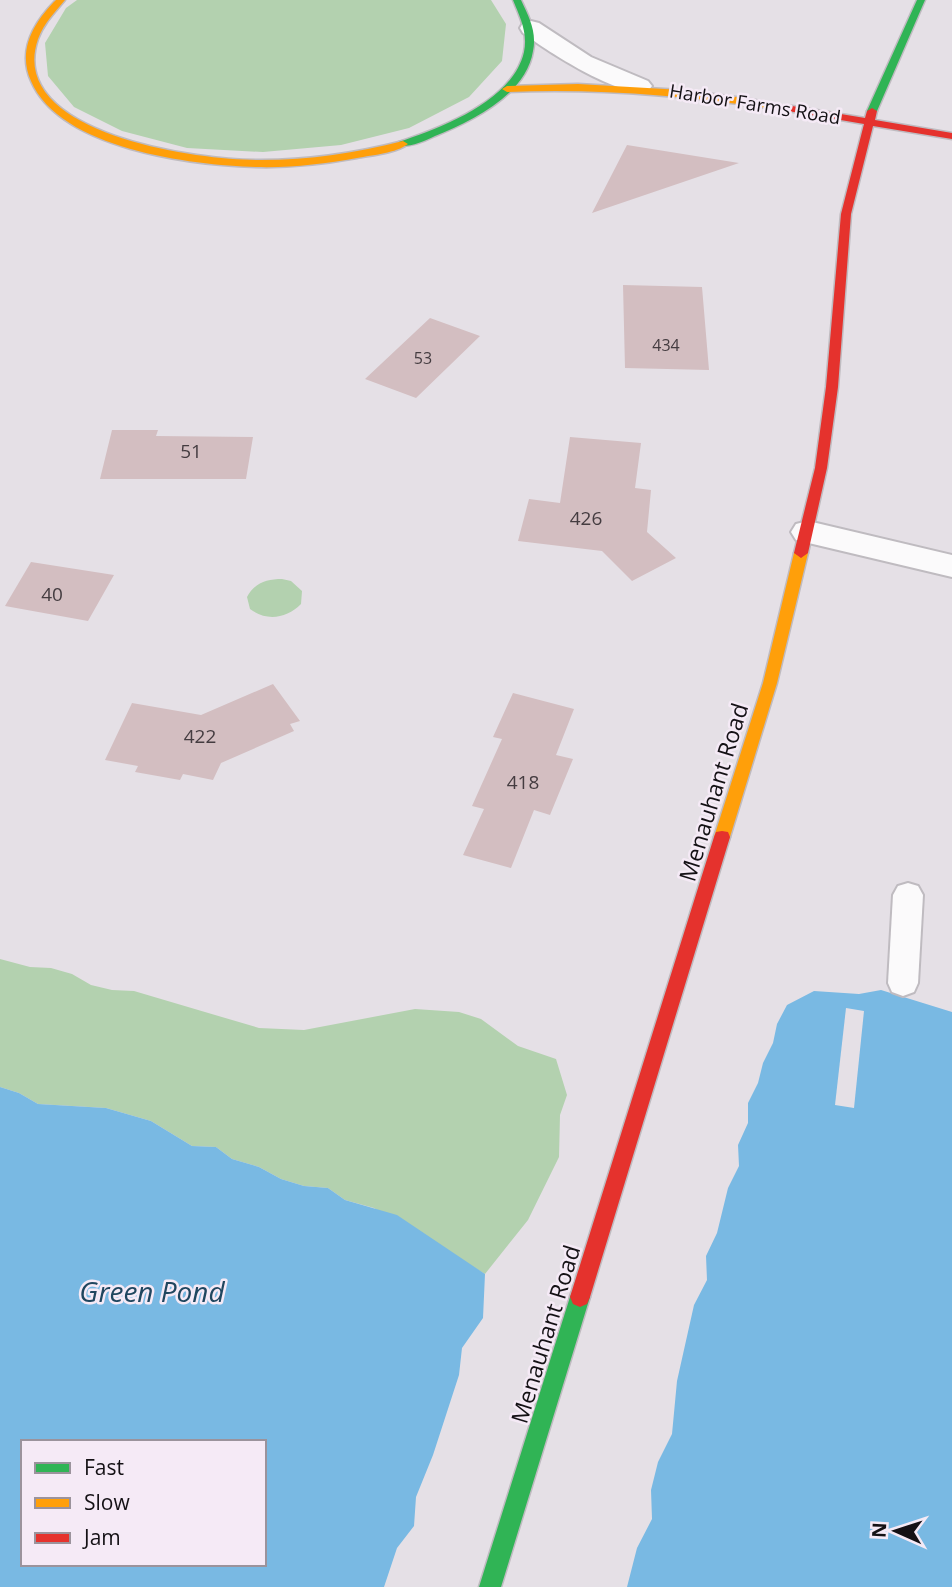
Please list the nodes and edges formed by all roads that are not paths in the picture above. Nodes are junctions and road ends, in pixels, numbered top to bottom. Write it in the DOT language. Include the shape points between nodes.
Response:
graph roads {
  1 [pos="61,0"];
  2 [pos="517,0"];
  3 [pos="921,0"];
  4 [pos="531,28"];
  5 [pos="640,86"];
  6 [pos="507,89"];
  7 [pos="869,122"];
  8 [pos="952,136"];
  9 [pos="808,532"];
  10 [pos="952,565"];
  11 [pos="908,895"];
  12 [pos="903,983"];
  13 [pos="490,1587"];
  1 -- 6 [label="main road" via="33,38 29,63 38,88 60,111 93,132 172,156 268,164 366,153 450,127"];
  2 -- 4 [label="main road, Harbor Farms Road"];
  3 -- 7 [label="main road, Menauhant Road"];
  4 -- 5 [label="street, Harbor Farms Road" via="558,50"];
  4 -- 6 [label="main road" via="528,58"];
  5 -- 6 [label="main road, Harbor Farms Road" via="552,84"];
  5 -- 7 [label="main road, Harbor Farms Road"];
  7 -- 8 [label="main road, Harbor Farms Road"];
  7 -- 9 [label="main road, Menauhant Road" via="846,215 832,387"];
  9 -- 10 [label="street"];
  9 -- 13 [label="main road, Menauhant Road" via="770,683"];
  11 -- 12 [label="lane"];
}
